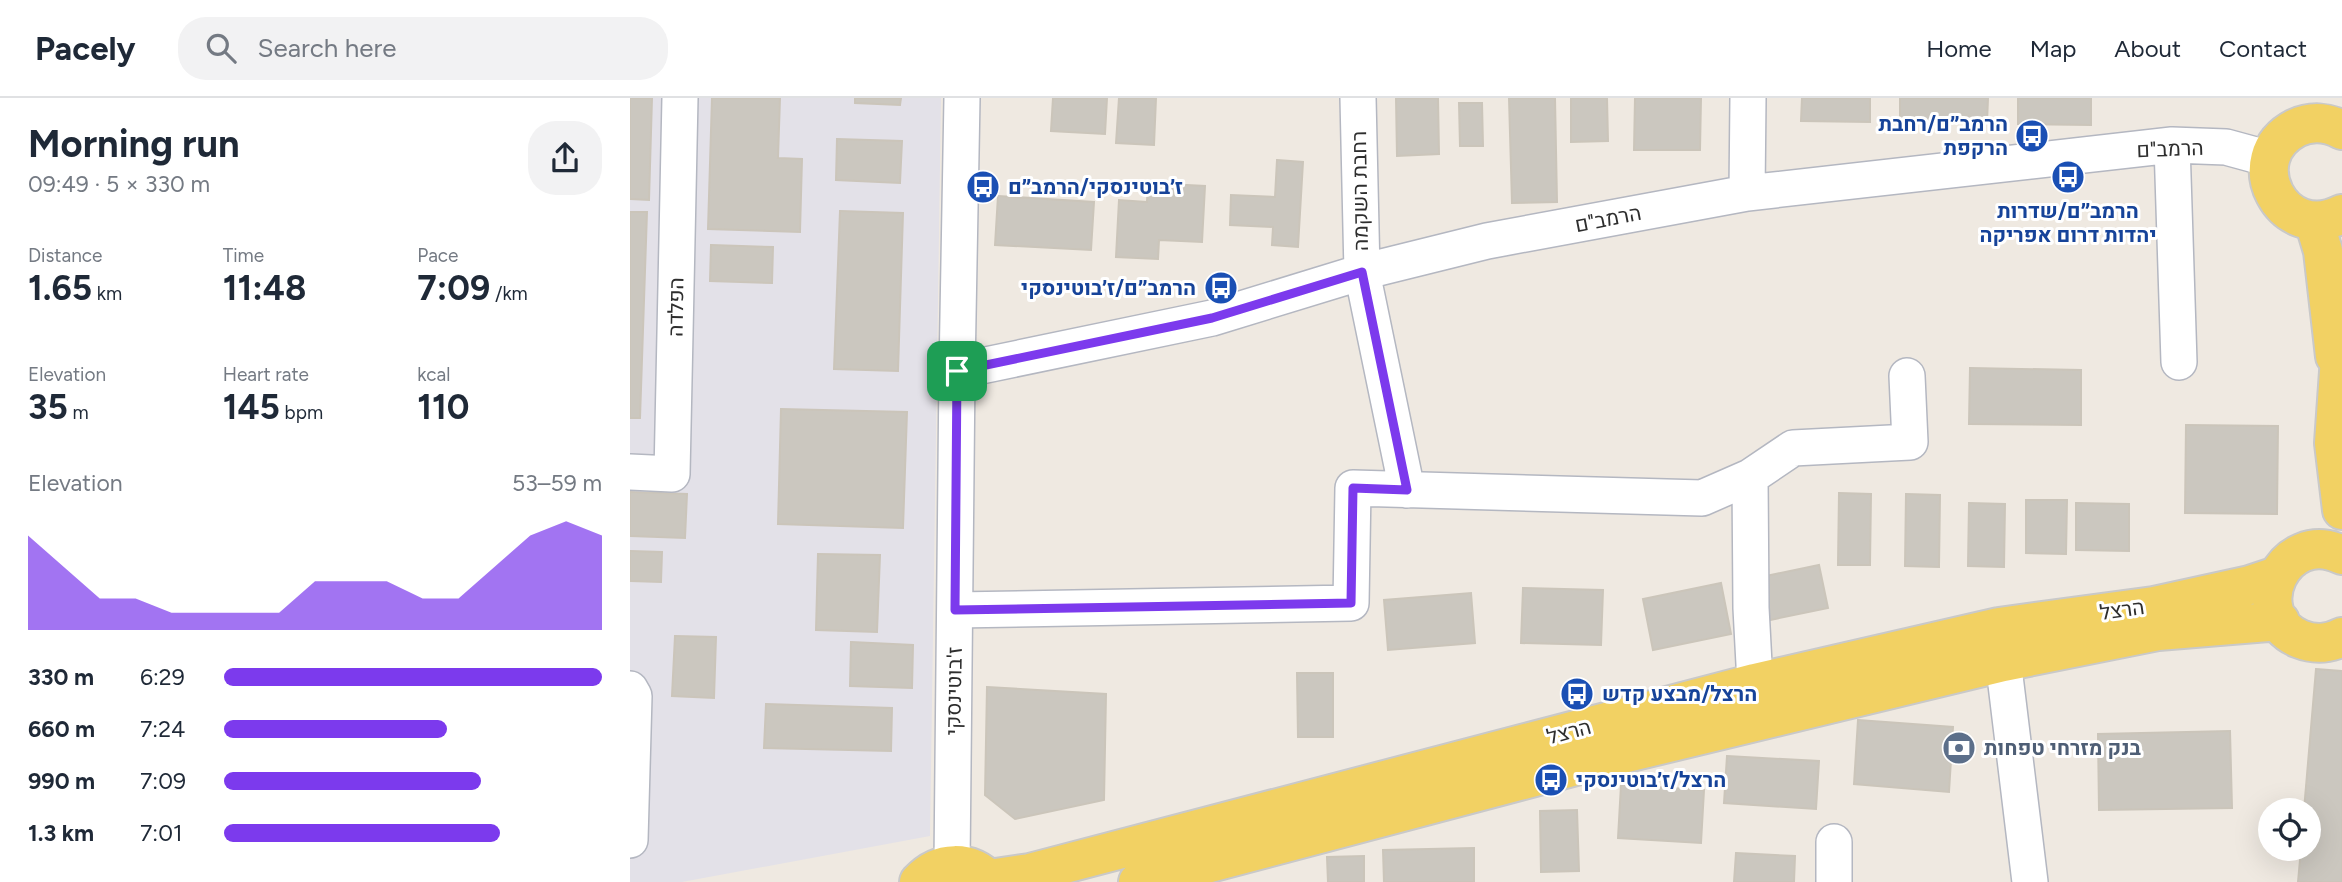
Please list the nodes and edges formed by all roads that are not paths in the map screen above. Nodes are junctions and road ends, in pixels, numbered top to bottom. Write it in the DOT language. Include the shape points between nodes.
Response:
graph roads {
  1 [pos="680,98"];
  2 [pos="962,98"];
  3 [pos="1358,98"];
  4 [pos="1748,98"];
  5 [pos="2328,117"];
  6 [pos="2172,145"];
  7 [pos="2270,159"];
  8 [pos="1747,193"];
  9 [pos="2328,217"];
  10 [pos="1362,272"];
  11 [pos="2342,329"];
  12 [pos="2179,362"];
  13 [pos="957,371"];
  14 [pos="1907,376"];
  15 [pos="2337,376"];
  16 [pos="2334,443"];
  17 [pos="630,472"];
  18 [pos="1750,477"];
  19 [pos="1407,490"];
  20 [pos="2342,510"];
  21 [pos="2342,555"];
  22 [pos="2287,565"];
  23 [pos="955,610"];
  24 [pos="2280,621"];
  25 [pos="2342,637"];
  26 [pos="2001,645"];
  27 [pos="1755,683"];
  28 [pos="630,689"];
  29 [pos="630,840"];
  30 [pos="1834,842"];
  31 [pos="952,864"];
  32 [pos="990,881"];
  33 [pos="919,882"];
  34 [pos="1138,882"];
  35 [pos="1834,882"];
  36 [pos="2030,882"];
  1 -- 17 [label="street, הפלדה" via="672,474"];
  2 -- 13 [label="street, ז'בוטינסקי"];
  3 -- 10 [label="street, רחבת השקמה"];
  4 -- 8 [label="street"];
  5 -- 7 [label="main road" via="2285,135"];
  6 -- 7 [label="street, הרמב\"ם" via="2226,147"];
  6 -- 8 [label="street, הרמב\"ם"];
  6 -- 12 [label="street"];
  7 -- 9 [label="main road" via="2269,178 2280,204 2296,216"];
  8 -- 10 [label="street, הרמב\"ם" via="1487,241"];
  9 -- 15 [label="main road" via="2325,263"];
  10 -- 13 [label="street, הרמב\"ם" via="1212,318"];
  10 -- 19 [label="street, רחבת השקמה"];
  11 -- 15 [label="main road"];
  13 -- 23 [label="street, ז'בוטינסקי"];
  14 -- 18 [label="street" via="1910,442 1793,448"];
  15 -- 16 [label="main road"];
  16 -- 20 [label="main road"];
  16 -- 22 [label="main road" via="2320,514 2311,535"];
  18 -- 19 [label="street" via="1702,498"];
  18 -- 27 [label="street"];
  19 -- 23 [label="street" via="1353,488 1351,603"];
  21 -- 22 [label="main road, הרצל" via="2320,549"];
  22 -- 24 [label="main road" via="2273,599"];
  22 -- 26 [label="main road, הרצל" via="2250,585"];
  23 -- 31 [label="street, ז'בוטינסקי"];
  24 -- 25 [label="main road" via="2310,642"];
  24 -- 26 [label="main road, הרצל"];
  26 -- 27 [label="main road, הרצל"];
  26 -- 34 [label="main road, הרצל" via="1606,758"];
  26 -- 36 [label="street"];
  27 -- 32 [label="main road, הרצל"];
  28 -- 29 [label="street" via="634,696"];
  30 -- 35 [label="street"];
  31 -- 32 [label="main road" via="978,871"];
  31 -- 33 [label="main road" via="930,872"];
}
